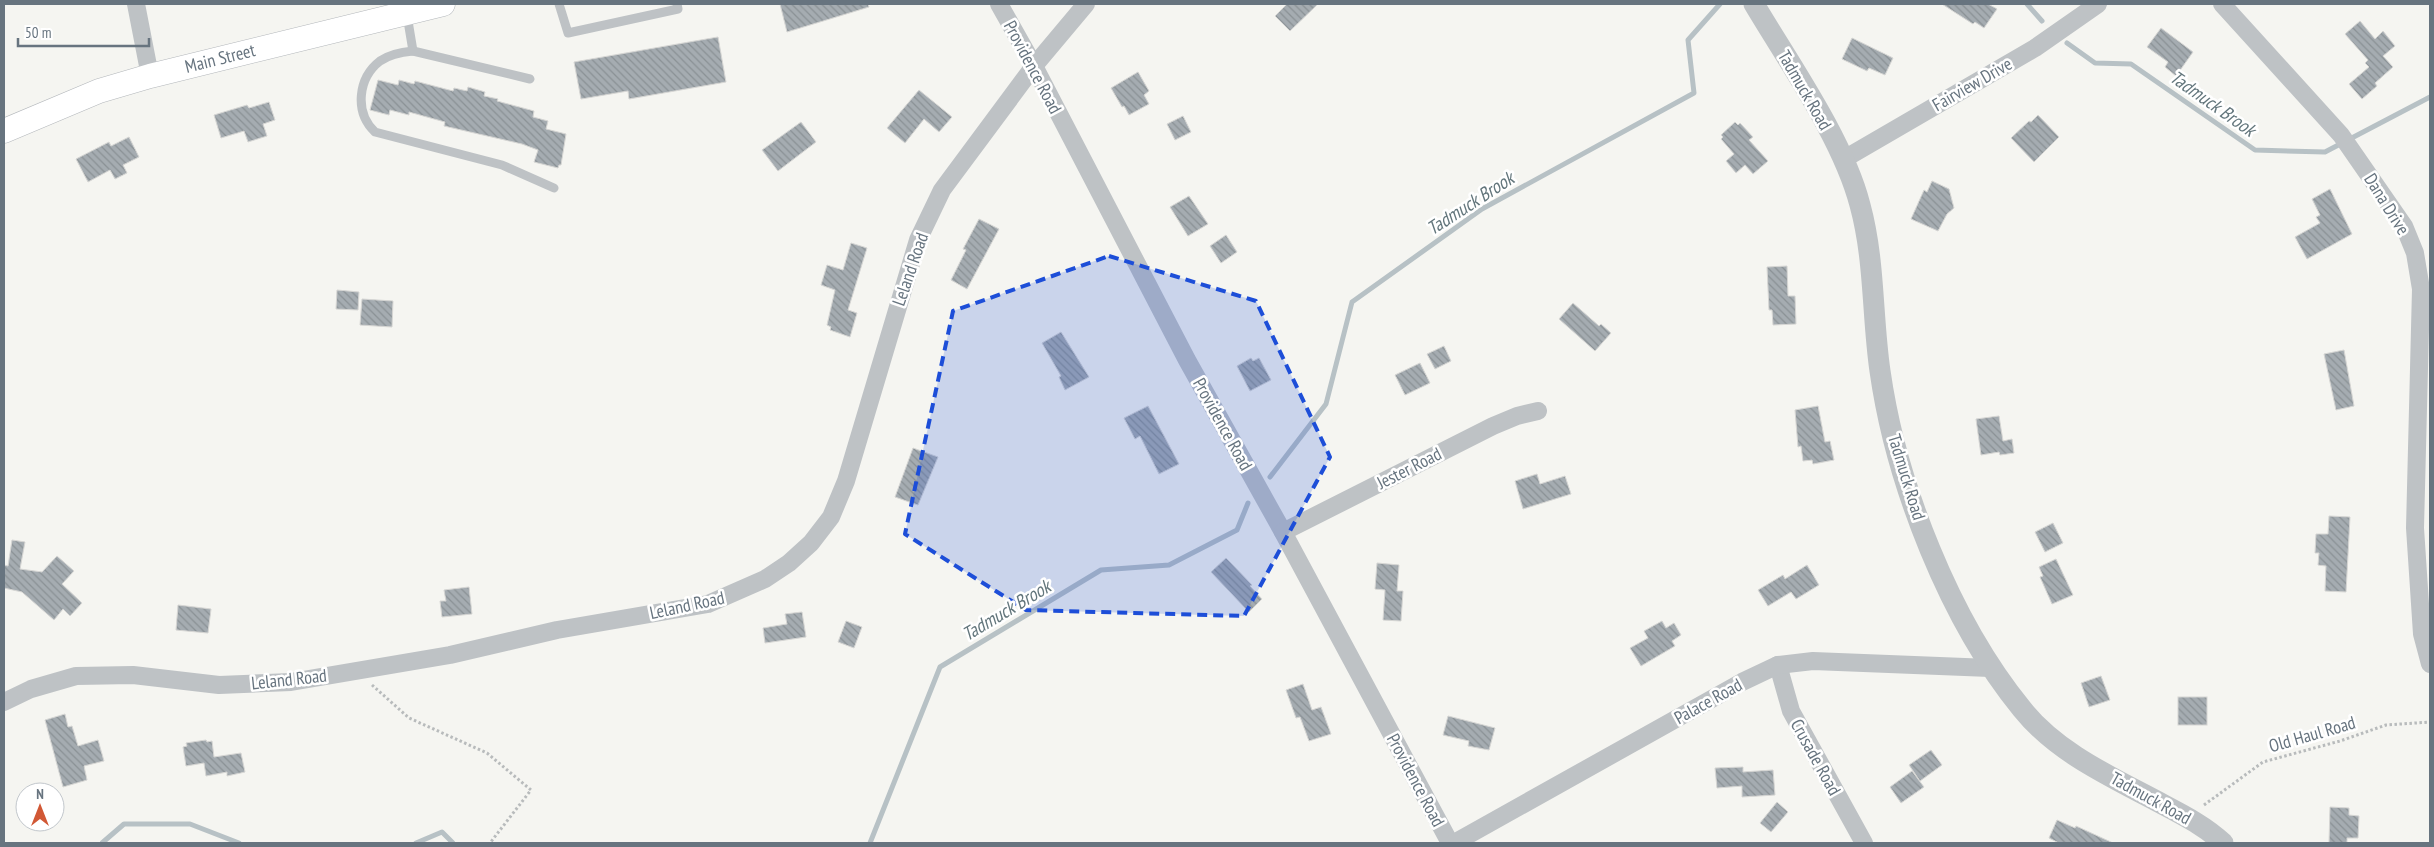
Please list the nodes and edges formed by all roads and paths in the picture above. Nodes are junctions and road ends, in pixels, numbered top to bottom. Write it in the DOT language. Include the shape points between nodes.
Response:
graph roads {
  1 [pos="136,4"];
  2 [pos="443,4"];
  3 [pos="560,4"];
  4 [pos="677,4"];
  5 [pos="999,4"];
  6 [pos="1086,4"];
  7 [pos="1754,4"];
  8 [pos="2098,4"];
  9 [pos="2222,4"];
  10 [pos="406,12"];
  11 [pos="413,50"];
  12 [pos="1034,66"];
  13 [pos="150,76"];
  14 [pos="530,79"];
  15 [pos="4,131"];
  16 [pos="1844,159"];
  17 [pos="554,188"];
  18 [pos="2425,353"];
  19 [pos="1538,411"];
  20 [pos="1283,532"];
  21 [pos="2430,664"];
  22 [pos="1778,666"];
  23 [pos="1990,668"];
  24 [pos="356,671"];
  25 [pos="4,702"];
  26 [pos="2430,722"];
  27 [pos="2187,817"];
  28 [pos="490,843"];
  29 [pos="1450,843"];
  30 [pos="1454,843"];
  31 [pos="1864,843"];
  32 [pos="2223,843"];
  1 -- 13 [label="street"];
  2 -- 10 [label="main road, Main Street"];
  3 -- 4 [label="lane" via="568,33 678,9"];
  5 -- 12 [label="street, Providence Road"];
  6 -- 12 [label="street, Leland Road"];
  7 -- 16 [label="street, Tadmuck Road"];
  8 -- 16 [label="street, Fairview Drive" via="2035,48"];
  9 -- 18 [label="street, Dana Drive" via="2341,135 2404,226 2415,253 2421,289"];
  10 -- 11 [label="lane"];
  10 -- 13 [label="main road, Main Street"];
  11 -- 14 [label="lane"];
  11 -- 17 [label="lane" via="396,53 368,72 362,90 361,111 375,132 502,165"];
  12 -- 20 [label="street, Providence Road" via="1187,360"];
  12 -- 24 [label="street, Leland Road" via="948,182 930,215 918,240 835,508 811,543 789,563 765,579 708,604 557,630 450,655"];
  13 -- 15 [label="main road, Main Street" via="100,91"];
  16 -- 23 [label="street, Tadmuck Road" via="1860,204 1872,265 1880,373 1896,448 1940,576"];
  18 -- 21 [label="street, Dana Drive" via="2415,528 2422,634"];
  19 -- 20 [label="street, Jester Road" via="1493,426"];
  20 -- 29 [label="street, Providence Road"];
  22 -- 23 [label="street, Palace Road" via="1813,661"];
  22 -- 30 [label="street, Palace Road" via="1742,682"];
  22 -- 31 [label="street, Crusade Road" via="1791,711"];
  23 -- 27 [label="street, Tadmuck Road" via="2024,712 2058,745"];
  24 -- 25 [label="street, Leland Road" via="291,682 219,685 133,675 76,676 31,688"];
  24 -- 28 [label="path" via="409,718 487,753 531,790"];
  26 -- 27 [label="path, Old Haul Road" via="2386,725 2263,762"];
  27 -- 32 [label="street, Tadmuck Road"];
}
